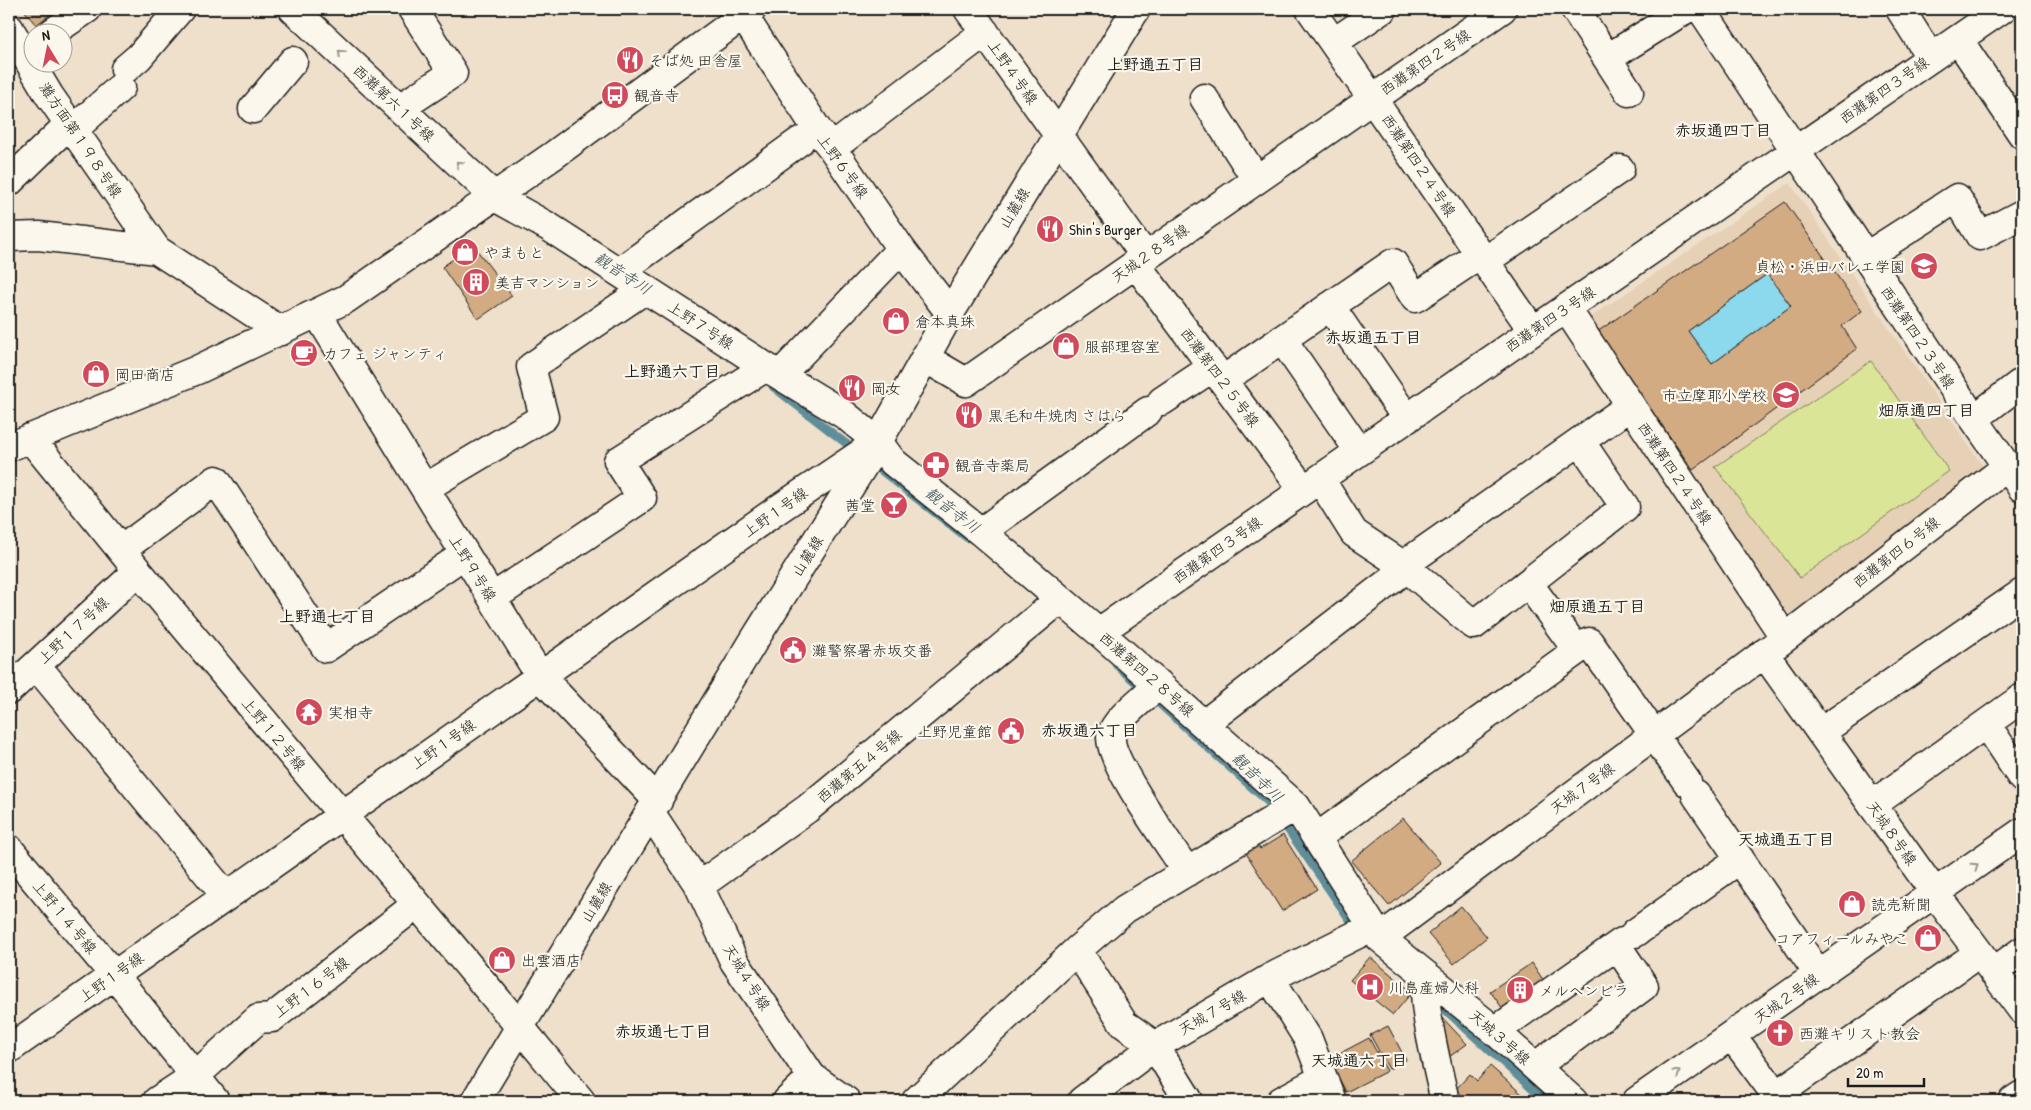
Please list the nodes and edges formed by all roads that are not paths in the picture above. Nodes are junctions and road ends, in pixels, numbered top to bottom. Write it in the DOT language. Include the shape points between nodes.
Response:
graph roads {
  1 [pos="87,9"];
  2 [pos="180,9"];
  3 [pos="293,9"];
  4 [pos="412,9"];
  5 [pos="968,9"];
  6 [pos="1136,9"];
  7 [pos="1310,9"];
  8 [pos="1383,9"];
  9 [pos="1502,9"];
  10 [pos="1575,9"];
  11 [pos="1686,9"];
  12 [pos="1701,9"];
  13 [pos="1900,9"];
  14 [pos="2002,9"];
  15 [pos="745,11"];
  16 [pos="68,22"];
  17 [pos="9,28"];
  18 [pos="985,32"];
  19 [pos="1958,39"];
  20 [pos="22,42"];
  21 [pos="1334,42"];
  22 [pos="1608,58"];
  23 [pos="1931,58"];
  24 [pos="293,61"];
  25 [pos="41,72"];
  26 [pos="1629,92"];
  27 [pos="1204,98"];
  28 [pos="1373,98"];
  29 [pos="400,108"];
  30 [pos="253,109"];
  31 [pos="71,127"];
  32 [pos="2022,134"];
  33 [pos="1058,135"];
  34 [pos="800,142"];
  35 [pos="832,148"];
  36 [pos="1795,152"];
  37 [pos="1620,169"];
  38 [pos="1256,179"];
  39 [pos="9,182"];
  40 [pos="495,197"];
  41 [pos="2022,214"];
  42 [pos="9,237"];
  43 [pos="901,249"];
  44 [pos="157,250"];
  45 [pos="1483,257"];
  46 [pos="1865,258"];
  47 [pos="1140,260"];
  48 [pos="619,272"];
  49 [pos="645,290"];
  50 [pos="1330,306"];
  51 [pos="1566,308"];
  52 [pos="317,313"];
  53 [pos="950,313"];
  54 [pos="281,331"];
  55 [pos="1533,331"];
  56 [pos="1282,339"];
  57 [pos="925,358"];
  58 [pos="770,370"];
  59 [pos="1218,374"];
  60 [pos="2022,382"];
  61 [pos="1630,406"];
  62 [pos="1407,419"];
  63 [pos="1974,419"];
  64 [pos="1580,441"];
  65 [pos="14,444"];
  66 [pos="870,448"];
  67 [pos="1359,451"];
  68 [pos="2015,477"];
  69 [pos="1312,484"];
  70 [pos="425,488"];
  71 [pos="981,532"];
  72 [pos="121,550"];
  73 [pos="465,554"];
  74 [pos="1411,563"];
  75 [pos="138,571"];
  76 [pos="1528,583"];
  77 [pos="2022,593"];
  78 [pos="492,598"];
  79 [pos="1051,606"];
  80 [pos="1099,632"];
  81 [pos="1774,646"];
  82 [pos="1577,650"];
  83 [pos="36,665"];
  84 [pos="540,676"];
  85 [pos="1158,684"];
  86 [pos="9,690"];
  87 [pos="2022,698"];
  88 [pos="1204,724"];
  89 [pos="1986,724"];
  90 [pos="1820,732"];
  91 [pos="1654,734"];
  92 [pos="2022,778"];
  93 [pos="1872,805"];
  94 [pos="654,806"];
  95 [pos="1286,812"];
  96 [pos="341,815"];
  97 [pos="2022,832"];
  98 [pos="1316,838"];
  99 [pos="9,849"];
  100 [pos="1740,859"];
  101 [pos="1187,872"];
  102 [pos="699,886"];
  103 [pos="1935,894"];
  104 [pos="226,896"];
  105 [pos="417,904"];
  106 [pos="1366,933"];
  107 [pos="1624,940"];
  108 [pos="1077,950"];
  109 [pos="2022,951"];
  110 [pos="1986,962"];
  111 [pos="114,975"];
  112 [pos="1820,975"];
  113 [pos="1270,978"];
  114 [pos="1425,980"];
  115 [pos="2022,1010"];
  116 [pos="520,1027"];
  117 [pos="1496,1031"];
  118 [pos="1732,1036"];
  119 [pos="1155,1046"];
  120 [pos="9,1048"];
  121 [pos="1544,1060"];
  122 [pos="195,1076"];
  123 [pos="812,1078"];
  124 [pos="1328,1090"];
  125 [pos="480,1092"];
  126 [pos="2022,1095"];
  127 [pos="157,1101"];
  128 [pos="215,1101"];
  129 [pos="458,1101"];
  130 [pos="581,1101"];
  131 [pos="787,1101"];
  132 [pos="846,1101"];
  133 [pos="916,1101"];
  134 [pos="1082,1101"];
  135 [pos="1189,1101"];
  136 [pos="1281,1101"];
  137 [pos="1445,1101"];
  138 [pos="1573,1101"];
  139 [pos="1637,1101"];
  140 [pos="2013,1101"];
  1 -- 16 [label="street"];
  2 -- 31 [label="street" via="123,78"];
  29 -- 3 [label="street, 西灘第六１号線, one-way"];
  4 -- 29 [label="street" via="453,72"];
  5 -- 18 [label="street, 上野４号線"];
  6 -- 33 [label="street, 山麓線"];
  7 -- 21 [label="street, 西灘第四２４号線"];
  8 -- 21 [label="street"];
  9 -- 28 [label="street, 西灘第四２号線"];
  10 -- 22 [label="street"];
  11 -- 22 [label="street"];
  12 -- 36 [label="street, 西灘第四２３号線"];
  13 -- 23 [label="street"];
  14 -- 19 [label="street, 西灘第四３号線"];
  15 -- 35 [label="street, 上野６号線" via="816,129"];
  15 -- 40 [label="street"];
  17 -- 20 [label="street, 灘方面第１９８号線"];
  18 -- 33 [label="street, 上野４号線"];
  18 -- 35 [label="street"];
  19 -- 23 [label="street, 西灘第四３号線"];
  19 -- 32 [label="street"];
  21 -- 28 [label="street, 西灘第四２４号線"];
  22 -- 26 [label="street"];
  23 -- 36 [label="street, 西灘第四３号線"];
  24 -- 30 [label="street"];
  25 -- 31 [label="street, 灘方面第１９８号線"];
  27 -- 38 [label="street"];
  28 -- 38 [label="street, 天城２８号線"];
  28 -- 45 [label="street, 西灘第四２４号線"];
  40 -- 29 [label="street, 西灘第六１号線, one-way"];
  31 -- 39 [label="street"];
  31 -- 44 [label="street, 灘方面第１９８号線"];
  33 -- 47 [label="street, 上野４号線"];
  33 -- 53 [label="street, 山麓線"];
  34 -- 48 [label="street"];
  35 -- 43 [label="street, 上野６号線"];
  36 -- 46 [label="street, 西灘第四２３号線"];
  36 -- 51 [label="street, 西灘第四３号線"];
  37 -- 45 [label="street"];
  38 -- 47 [label="street, 天城２８号線"];
  40 -- 48 [label="street, 上野７号線"];
  40 -- 52 [label="street" via="346,299"];
  41 -- 46 [label="street" via="1980,236 1957,198"];
  42 -- 44 [label="street" via="39,236"];
  43 -- 53 [label="street, 上野６号線"];
  43 -- 58 [label="street"];
  44 -- 54 [label="street"];
  45 -- 50 [label="street" via="1415,298 1393,263"];
  45 -- 55 [label="street, 西灘第四２４号線"];
  46 -- 63 [label="street, 西灘第四２３号線"];
  47 -- 57 [label="street, 天城２８号線" via="966,382"];
  47 -- 59 [label="street, 西灘第四２５号線"];
  48 -- 49 [label="street, 上野７号線"];
  49 -- 58 [label="street, 上野７号線"];
  49 -- 70 [label="street" via="531,367 544,417"];
  50 -- 56 [label="street"];
  50 -- 62 [label="street"];
  51 -- 55 [label="street, 西灘第四３号線"];
  51 -- 61 [label="street, 西灘第四２４号線"];
  52 -- 54 [label="street"];
  52 -- 70 [label="street, 上野９号線"];
  53 -- 57 [label="street, 山麓線"];
  54 -- 65 [label="street" via="197,370"];
  55 -- 62 [label="street, 西灘第四３号線"];
  56 -- 59 [label="street"];
  56 -- 67 [label="street"];
  57 -- 66 [label="street, 山麓線"];
  58 -- 66 [label="street, 上野７号線" via="845,415"];
  58 -- 78 [label="street" via="738,384 618,461 642,498"];
  59 -- 69 [label="street, 西灘第四２５号線"];
  59 -- 71 [label="street" via="1155,406"];
  60 -- 63 [label="street"];
  61 -- 64 [label="street"];
  61 -- 81 [label="street, 西灘第四２４号線"];
  62 -- 67 [label="street, 西灘第四３号線"];
  63 -- 68 [label="street, 西灘第四２３号線"];
  64 -- 74 [label="street"];
  64 -- 76 [label="street" via="1625,507"];
  65 -- 72 [label="street, 上野１２号線"];
  66 -- 71 [label="street, 西灘第四２８号線" via="893,462"];
  66 -- 84 [label="street, 上野１号線"];
  66 -- 94 [label="street, 山麓線"];
  67 -- 69 [label="street, 西灘第四３号線"];
  68 -- 81 [label="street, 西灘第四６号線"];
  69 -- 74 [label="street, 西灘第四２５号線" via="1354,533"];
  69 -- 80 [label="street, 西灘第四３号線"];
  70 -- 73 [label="street, 上野９号線"];
  71 -- 79 [label="street, 西灘第四２８号線"];
  72 -- 73 [label="street" via="216,480 326,648"];
  72 -- 75 [label="street, 上野１２号線"];
  73 -- 78 [label="street, 上野９号線"];
  74 -- 76 [label="street, 西灘第四２５号線" via="1474,625"];
  74 -- 88 [label="street"];
  75 -- 83 [label="street, 上野１７号線"];
  75 -- 96 [label="street, 上野１２号線"];
  76 -- 82 [label="street"];
  77 -- 90 [label="street"];
  78 -- 84 [label="street, 上野９号線"];
  79 -- 80 [label="street, 西灘第四２８号線"];
  79 -- 102 [label="street, 西灘第五４号線" via="807,809"];
  80 -- 85 [label="street, 西灘第四２８号線"];
  81 -- 90 [label="street, 天城８号線"];
  81 -- 91 [label="street, 天城７号線"];
  82 -- 91 [label="street" via="1589,642"];
  82 -- 98 [label="street"];
  83 -- 86 [label="street, 上野１７号線"];
  83 -- 104 [label="street"];
  84 -- 94 [label="street, 上野９号線"];
  84 -- 96 [label="street, 上野１号線"];
  85 -- 88 [label="street, 西灘第四２８号線"];
  85 -- 101 [label="street" via="1116,724 1110,736 1118,764"];
  87 -- 89 [label="street"];
  88 -- 95 [label="street, 西灘第四２８号線"];
  89 -- 92 [label="street"];
  89 -- 93 [label="street"];
  90 -- 93 [label="street, 天城８号線"];
  91 -- 100 [label="street"];
  91 -- 106 [label="street, 天城７号線"];
  93 -- 103 [label="street, 天城８号線"];
  94 -- 102 [label="street, 天城４号線"];
  94 -- 116 [label="street, 山麓線"];
  95 -- 98 [label="street, 西灘第四２８号線"];
  95 -- 101 [label="street"];
  96 -- 104 [label="street, 上野１号線"];
  96 -- 105 [label="street, 上野１２号線"];
  103 -- 97 [label="street, 天城２号線, one-way"];
  98 -- 106 [label="street, 西灘第四２８号線"];
  99 -- 111 [label="street, 上野１４号線"];
  100 -- 107 [label="street"];
  100 -- 112 [label="street"];
  101 -- 108 [label="street" via="1125,910"];
  102 -- 123 [label="street, 天城４号線" via="734,961"];
  103 -- 110 [label="street, 天城８号線"];
  103 -- 112 [label="street, 天城２号線"];
  104 -- 111 [label="street, 上野１号線"];
  105 -- 116 [label="street, 上野１２号線"];
  105 -- 122 [label="street, 上野１６号線" via="272,1018 258,1019"];
  106 -- 113 [label="street, 天城７号線"];
  106 -- 114 [label="street, 天城３号線"];
  107 -- 117 [label="street"];
  107 -- 121 [label="street" via="1644,986"];
  108 -- 119 [label="street" via="1124,1024"];
  108 -- 133 [label="street"];
  109 -- 110 [label="street"];
  110 -- 115 [label="street, 天城８号線"];
  110 -- 118 [label="street" via="1776,1095"];
  111 -- 120 [label="street, 上野１号線"];
  111 -- 122 [label="street, 上野１４号線"];
  112 -- 118 [label="street, 天城２号線"];
  113 -- 119 [label="street, 天城７号線"];
  113 -- 124 [label="street" via="1308,1039"];
  114 -- 117 [label="street, 天城３号線"];
  114 -- 137 [label="street"];
  116 -- 125 [label="street, 山麓線"];
  116 -- 130 [label="street, 上野１２号線"];
  117 -- 138 [label="street, 天城３号線"];
  139 -- 118 [label="street, 天城２号線, one-way"];
  119 -- 134 [label="street, 天城７号線"];
  119 -- 135 [label="street"];
  122 -- 127 [label="street, 上野１６号線"];
  122 -- 128 [label="street, 上野１４号線"];
  123 -- 131 [label="street"];
  123 -- 132 [label="street, 天城４号線"];
  124 -- 136 [label="street"];
  125 -- 129 [label="street"];
  126 -- 140 [label="street"];
}
